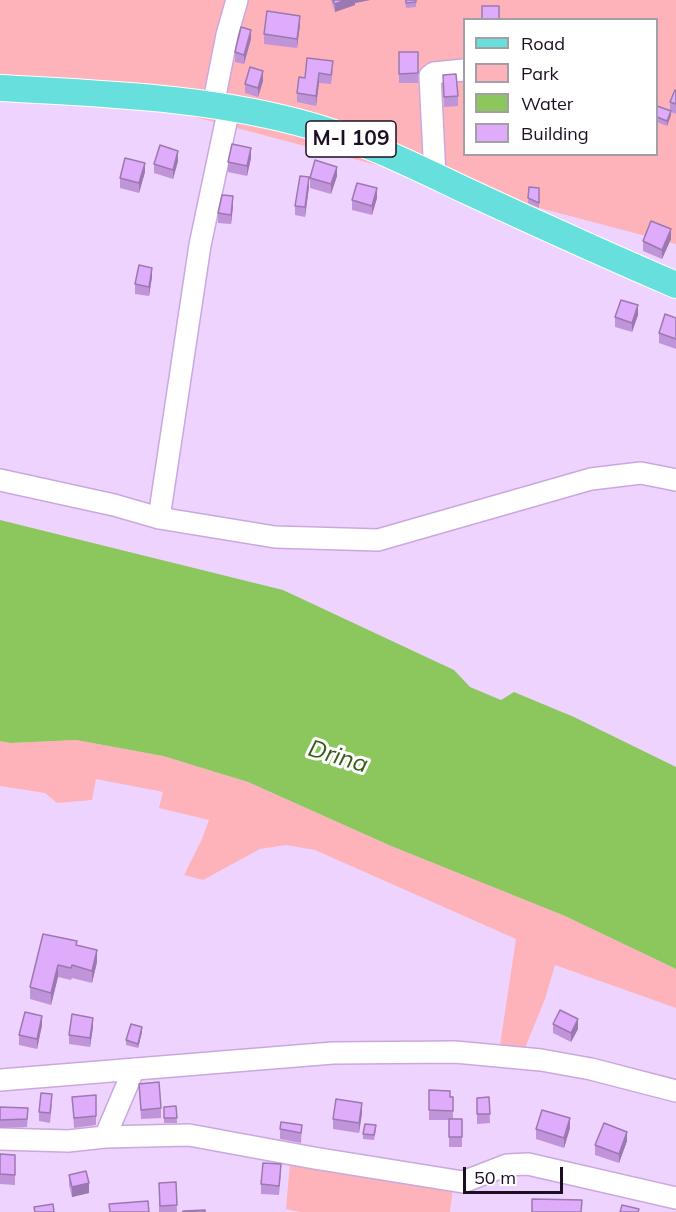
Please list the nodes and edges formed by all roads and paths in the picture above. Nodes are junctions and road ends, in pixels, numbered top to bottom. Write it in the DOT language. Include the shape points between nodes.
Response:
graph roads {
  1 [pos="237,0"];
  2 [pos="463,70"];
  3 [pos="0,88"];
  4 [pos="221,107"];
  5 [pos="435,176"];
  6 [pos="676,285"];
  7 [pos="0,480"];
  8 [pos="676,480"];
  9 [pos="159,518"];
  10 [pos="134,1069"];
  11 [pos="0,1080"];
  12 [pos="676,1090"];
  13 [pos="105,1137"];
  14 [pos="0,1139"];
  15 [pos="676,1198"];
  1 -- 4 [label="street" via="227,34"];
  2 -- 5 [label="street" via="430,76"];
  3 -- 4 [label="main road, M-I 109"];
  4 -- 5 [label="main road, M-I 109" via="282,118 342,135"];
  4 -- 9 [label="street"];
  5 -- 6 [label="main road, M-I 109"];
  7 -- 9 [label="street"];
  8 -- 9 [label="street" via="641,473 591,479 378,540 275,537"];
  10 -- 11 [label="street"];
  10 -- 12 [label="street" via="333,1053 455,1052 541,1060"];
  10 -- 13 [label="street"];
  13 -- 14 [label="street" via="68,1141"];
  13 -- 15 [label="street" via="189,1136 463,1182 507,1165 528,1164"];
}
